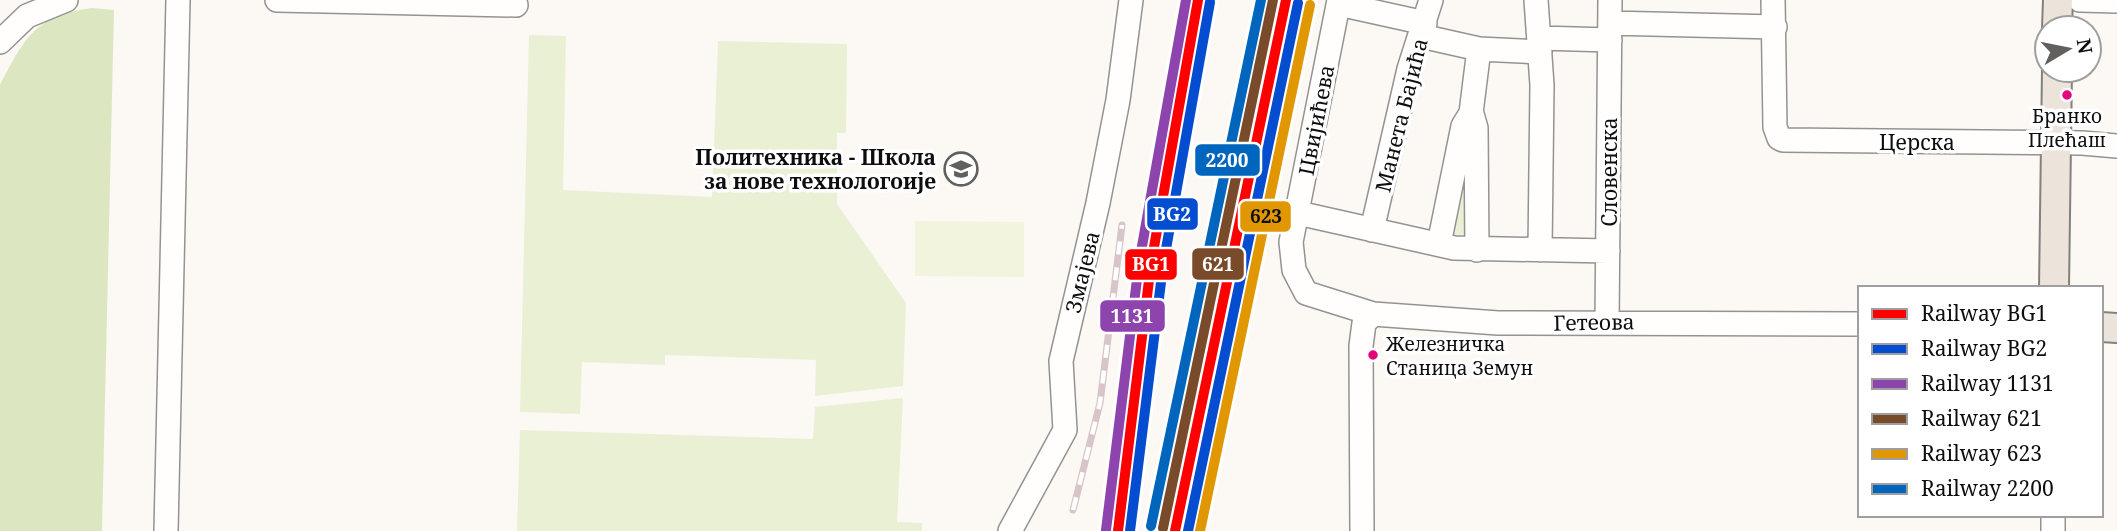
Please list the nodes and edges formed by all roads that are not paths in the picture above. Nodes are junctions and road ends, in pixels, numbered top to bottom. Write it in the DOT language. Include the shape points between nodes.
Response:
graph roads {
  1 [pos="66,0"];
  2 [pos="178,0"];
  3 [pos="277,0"];
  4 [pos="1131,0"];
  5 [pos="1431,0"];
  6 [pos="1536,0"];
  7 [pos="1773,0"];
  8 [pos="2080,0"];
  9 [pos="2117,1"];
  10 [pos="1339,2"];
  11 [pos="516,5"];
  12 [pos="1610,21"];
  13 [pos="1775,27"];
  14 [pos="1423,29"];
  15 [pos="0,42"];
  16 [pos="1539,45"];
  17 [pos="1479,49"];
  18 [pos="2057,84"];
  19 [pos="1471,113"];
  20 [pos="2057,143"];
  21 [pos="2117,146"];
  22 [pos="1298,213"];
  23 [pos="1373,230"];
  24 [pos="1439,244"];
  25 [pos="1476,250"];
  26 [pos="1540,250"];
  27 [pos="1608,251"];
  28 [pos="1297,280"];
  29 [pos="2054,286"];
  30 [pos="1373,314"];
  31 [pos="1606,322"];
  32 [pos="1858,324"];
  33 [pos="166,531"];
  34 [pos="1010,531"];
  35 [pos="1362,531"];
  1 -- 15 [label="street" via="27,16"];
  2 -- 33 [label="street"];
  3 -- 11 [label="street"];
  4 -- 34 [label="street, Змајева" via="1118,100 1061,361 1065,430"];
  5 -- 14 [label="street, Манета Бајића"];
  6 -- 16 [label="street"];
  7 -- 13 [label="street"];
  8 -- 9 [label="street"];
  10 -- 14 [label="street"];
  10 -- 22 [label="street, Цвијићева"];
  12 -- 13 [label="street"];
  12 -- 16 [label="street"];
  12 -- 27 [label="street, Словенска"];
  13 -- 20 [label="street, Церска" via="1775,127 1779,138 1789,142"];
  14 -- 17 [label="street"];
  14 -- 23 [label="street, Манета Бајића" via="1409,69"];
  16 -- 17 [label="street"];
  16 -- 26 [label="street"];
  17 -- 19 [label="street"];
  18 -- 20 [label="main road"];
  19 -- 24 [label="street" via="1463,126"];
  19 -- 25 [label="street" via="1476,128"];
  20 -- 21 [label="street, Церска"];
  20 -- 29 [label="main road"];
  22 -- 23 [label="street"];
  22 -- 28 [label="street, Цвијићева" via="1290,253"];
  23 -- 24 [label="street"];
  24 -- 25 [label="street"];
  25 -- 26 [label="street"];
  26 -- 27 [label="street"];
  27 -- 31 [label="street, Словенска"];
  28 -- 30 [label="street, Гетеова" via="1310,296"];
  30 -- 31 [label="street, Гетеова" via="1460,322"];
  30 -- 35 [label="street" via="1364,323 1361,346"];
  31 -- 32 [label="street, Гетеова"];
}
